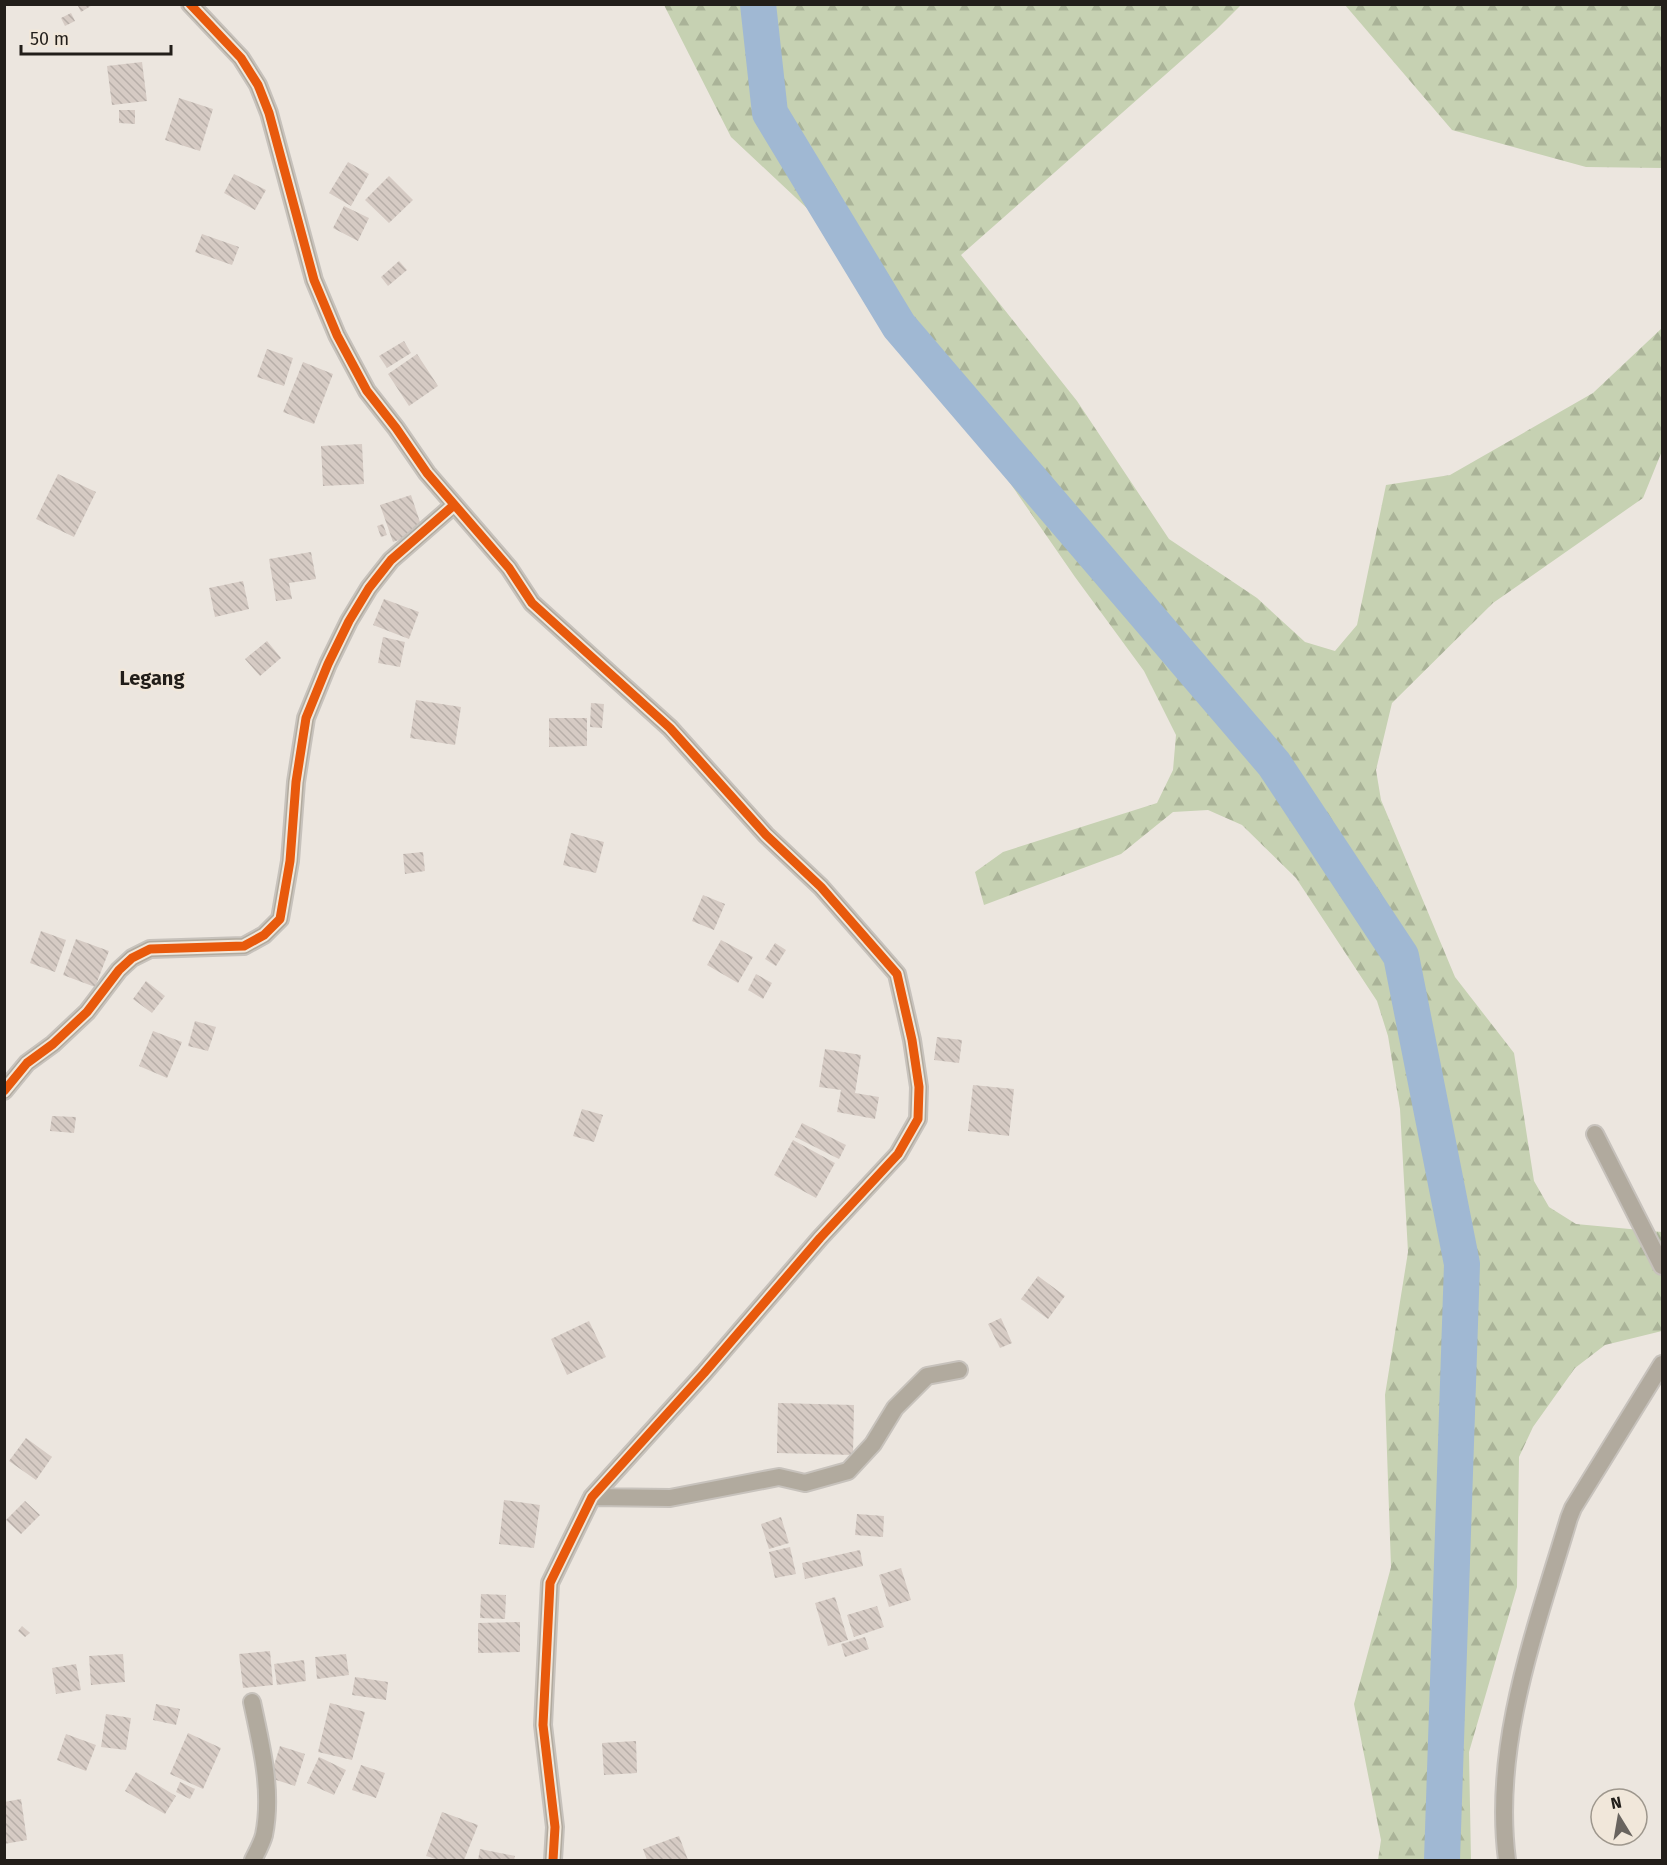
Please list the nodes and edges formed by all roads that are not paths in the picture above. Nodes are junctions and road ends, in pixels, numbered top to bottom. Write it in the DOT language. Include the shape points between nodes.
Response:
graph roads {
  1 [pos="190,4"];
  2 [pos="454,505"];
  3 [pos="4,1091"];
  4 [pos="1595,1134"];
  5 [pos="1662,1266"];
  6 [pos="1662,1364"];
  7 [pos="959,1370"];
  8 [pos="592,1497"];
  9 [pos="252,1702"];
  10 [pos="253,1860"];
  11 [pos="553,1860"];
  12 [pos="1507,1860"];
  1 -- 2 [label="street" via="241,58 258,85 314,280 367,392"];
  2 -- 3 [label="street" via="391,560 349,621 328,664 306,718 280,919 264,935 244,946 150,949 132,958 118,970 87,1012 27,1063"];
  2 -- 8 [label="street" via="509,568 532,603 670,728 766,835 821,887 897,974 919,1087 918,1119 898,1154"];
  4 -- 5 [label="street"];
  6 -- 12 [label="street" via="1569,1518 1525,1663 1506,1758"];
  7 -- 8 [label="street" via="927,1376 895,1408 873,1444 848,1471 805,1483 779,1478 670,1498"];
  8 -- 11 [label="street" via="550,1583 543,1725 555,1827"];
  9 -- 10 [label="street" via="266,1773 267,1805 264,1836"];
}
